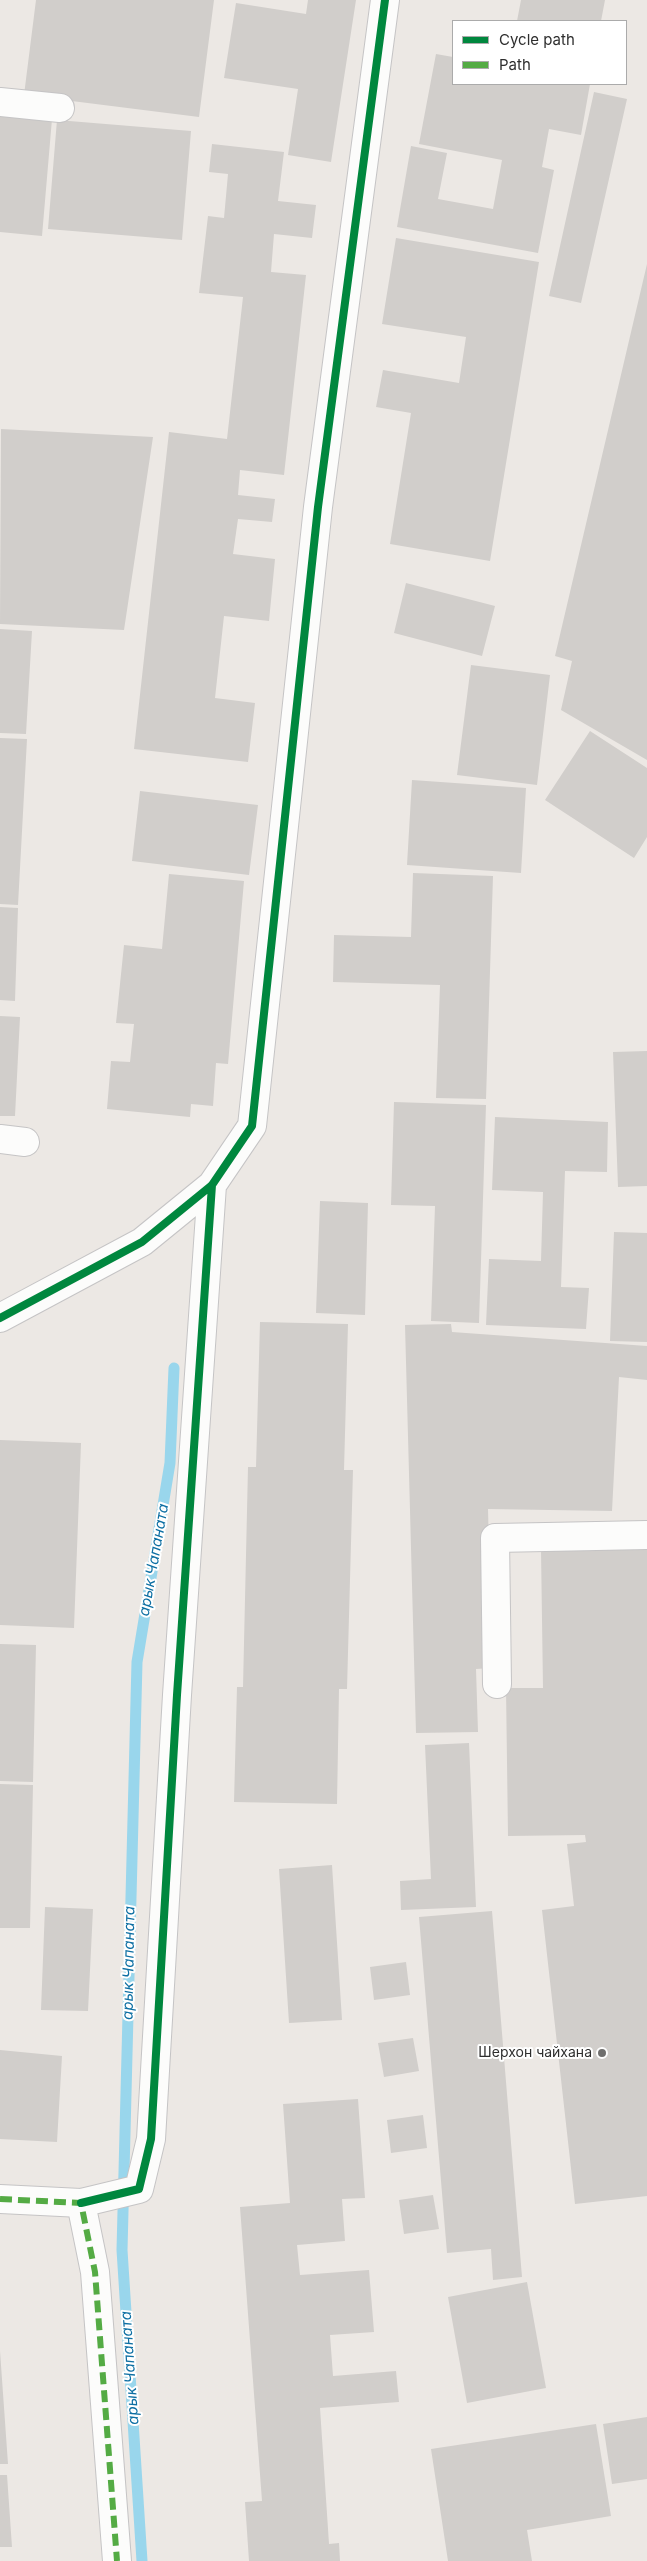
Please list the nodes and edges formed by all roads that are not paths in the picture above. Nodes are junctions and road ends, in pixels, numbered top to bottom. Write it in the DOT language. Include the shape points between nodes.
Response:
graph roads {
  1 [pos="385,0"];
  2 [pos="0,102"];
  3 [pos="60,108"];
  4 [pos="212,1185"];
  5 [pos="0,1318"];
  6 [pos="647,1535"];
  7 [pos="497,1684"];
  8 [pos="0,2199"];
  9 [pos="85,2202"];
  10 [pos="117,2561"];
  1 -- 4 [label="street" via="318,507 252,1126"];
  2 -- 3 [label="street"];
  4 -- 5 [label="street" via="142,1242"];
  4 -- 9 [label="street" via="151,2139 139,2189"];
  6 -- 7 [label="street" via="495,1538"];
  8 -- 9 [label="street"];
  9 -- 10 [label="street" via="95,2272"];
}
